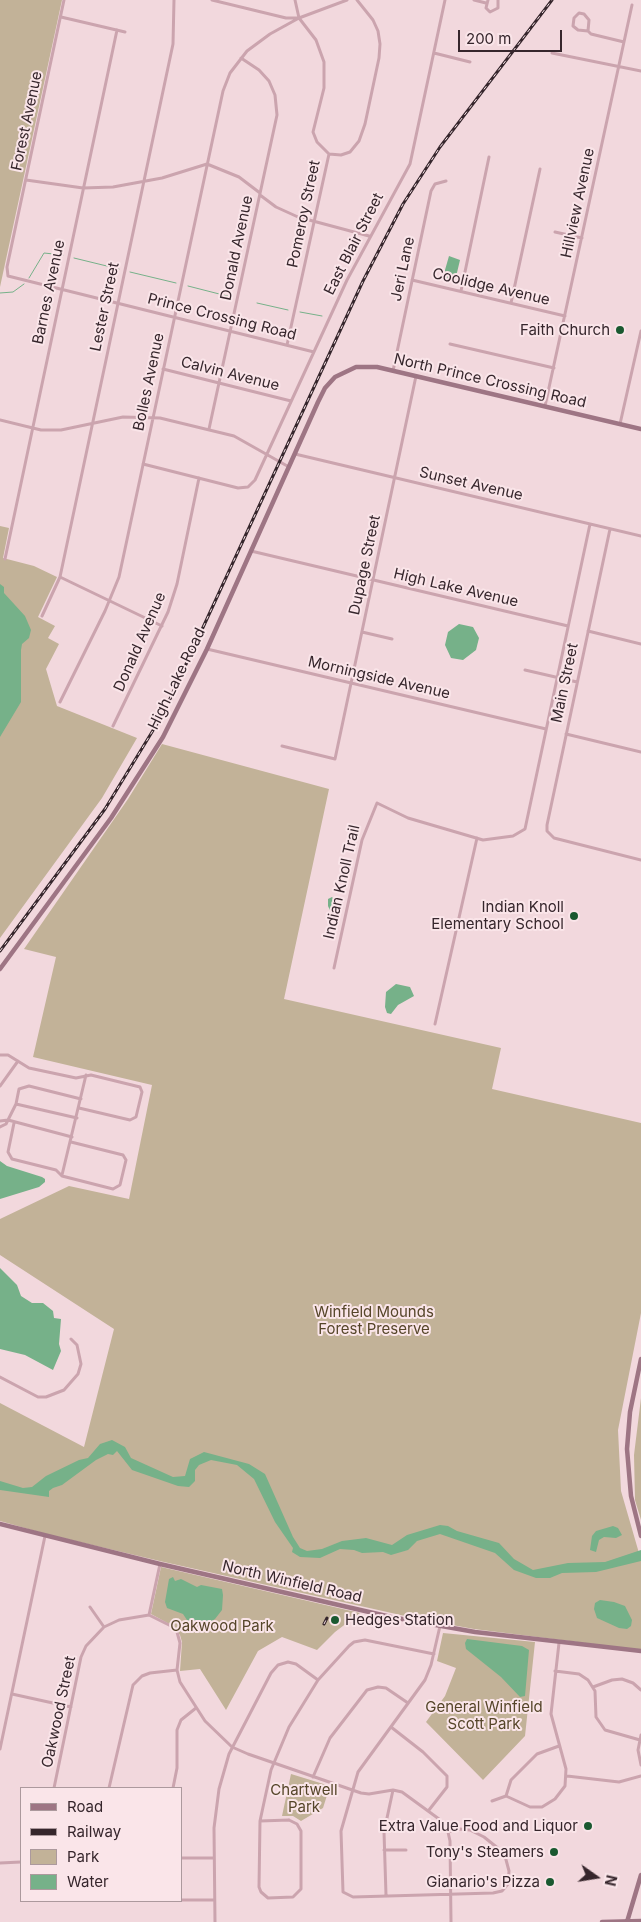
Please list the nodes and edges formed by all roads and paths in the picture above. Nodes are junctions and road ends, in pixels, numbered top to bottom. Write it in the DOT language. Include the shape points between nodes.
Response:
graph roads {
  1 [pos="64,0"];
  2 [pos="174,0"];
  3 [pos="212,0"];
  4 [pos="295,0"];
  5 [pos="347,0"];
  6 [pos="358,0"];
  7 [pos="445,0"];
  8 [pos="474,0"];
  9 [pos="498,0"];
  10 [pos="487,1"];
  11 [pos="632,5"];
  12 [pos="61,17"];
  13 [pos="299,18"];
  14 [pos="116,30"];
  15 [pos="588,31"];
  16 [pos="125,32"];
  17 [pos="624,42"];
  18 [pos="434,53"];
  19 [pos="552,53"];
  20 [pos="240,59"];
  21 [pos="470,62"];
  22 [pos="619,66"];
  23 [pos="641,71"];
  24 [pos="328,154"];
  25 [pos="490,157"];
  26 [pos="207,164"];
  27 [pos="540,169"];
  28 [pos="26,180"];
  29 [pos="446,181"];
  30 [pos="143,183"];
  31 [pos="83,188"];
  32 [pos="260,194"];
  33 [pos="313,221"];
  34 [pos="555,232"];
  35 [pos="369,236"];
  36 [pos="582,238"];
  37 [pos="8,276"];
  38 [pos="412,280"];
  39 [pos="61,289"];
  40 [pos="461,291"];
  41 [pos="117,303"];
  42 [pos="511,303"];
  43 [pos="565,316"];
  44 [pos="174,317"];
  45 [pos="230,331"];
  46 [pos="641,331"];
  47 [pos="450,344"];
  48 [pos="287,345"];
  49 [pos="314,352"];
  50 [pos="554,368"];
  51 [pos="163,369"];
  52 [pos="393,371"];
  53 [pos="416,376"];
  54 [pos="335,378"];
  55 [pos="219,383"];
  56 [pos="291,401"];
  57 [pos="546,406"];
  58 [pos="152,418"];
  59 [pos="0,420"];
  60 [pos="92,424"];
  61 [pos="620,424"];
  62 [pos="32,428"];
  63 [pos="209,429"];
  64 [pos="641,429"];
  65 [pos="295,454"];
  66 [pos="266,456"];
  67 [pos="143,464"];
  68 [pos="289,468"];
  69 [pos="199,478"];
  70 [pos="395,478"];
  71 [pos="590,524"];
  72 [pos="610,529"];
  73 [pos="641,536"];
  74 [pos="251,551"];
  75 [pos="4,558"];
  76 [pos="60,577"];
  77 [pos="373,580"];
  78 [pos="110,601"];
  79 [pos="42,616"];
  80 [pos="162,626"];
  81 [pos="568,626"];
  82 [pos="588,631"];
  83 [pos="362,632"];
  84 [pos="392,639"];
  85 [pos="641,644"];
  86 [pos="207,648"];
  87 [pos="525,670"];
  88 [pos="557,678"];
  89 [pos="577,682"];
  90 [pos="351,683"];
  91 [pos="60,702"];
  92 [pos="113,726"];
  93 [pos="546,729"];
  94 [pos="566,734"];
  95 [pos="282,746"];
  96 [pos="641,752"];
  97 [pos="477,838"];
  98 [pos="641,860"];
  99 [pos="334,968"];
  100 [pos="0,969"];
  101 [pos="435,1024"];
  102 [pos="0,1054"];
  103 [pos="18,1061"];
  104 [pos="86,1075"];
  105 [pos="0,1086"];
  106 [pos="81,1099"];
  107 [pos="16,1104"];
  108 [pos="79,1108"];
  109 [pos="77,1118"];
  110 [pos="8,1120"];
  111 [pos="0,1121"];
  112 [pos="14,1123"];
  113 [pos="0,1127"];
  114 [pos="72,1137"];
  115 [pos="71,1142"];
  116 [pos="62,1176"];
  117 [pos="71,1339"];
  118 [pos="641,1359"];
  119 [pos="0,1377"];
  120 [pos="0,1524"];
  121 [pos="45,1536"];
  122 [pos="641,1536"];
  123 [pos="160,1564"];
  124 [pos="90,1607"];
  125 [pos="149,1615"];
  126 [pos="440,1626"];
  127 [pos="104,1627"];
  128 [pos="559,1642"];
  129 [pos="641,1652"];
  130 [pos="434,1654"];
  131 [pos="177,1670"];
  132 [pos="555,1671"];
  133 [pos="318,1680"];
  134 [pos="593,1687"];
  135 [pos="641,1690"];
  136 [pos="12,1694"];
  137 [pos="408,1703"];
  138 [pos="71,1707"];
  139 [pos="196,1708"];
  140 [pos="0,1719"];
  141 [pos="6,1721"];
  142 [pos="390,1727"];
  143 [pos="641,1734"];
  144 [pos="640,1740"];
  145 [pos="559,1746"];
  146 [pos="232,1747"];
  147 [pos="0,1749"];
  148 [pos="273,1763"];
  149 [pos="641,1765"];
  150 [pos="567,1776"];
  151 [pos="641,1776"];
  152 [pos="313,1777"];
  153 [pos="54,1787"];
  154 [pos="109,1787"];
  155 [pos="173,1787"];
  156 [pos="352,1790"];
  157 [pos="393,1790"];
  158 [pos="506,1796"];
  159 [pos="492,1801"];
  160 [pos="429,1810"];
  161 [pos="260,1821"];
  162 [pos="448,1832"];
  163 [pos="384,1850"];
  164 [pos="406,1850"];
  165 [pos="182,1858"];
  166 [pos="213,1858"];
  167 [pos="20,1862"];
  168 [pos="0,1863"];
  169 [pos="641,1876"];
  170 [pos="451,1894"];
  171 [pos="386,1895"];
  172 [pos="182,1900"];
  173 [pos="214,1900"];
  174 [pos="641,1921"];
  175 [pos="214,1922"];
  176 [pos="451,1922"];
  177 [pos="602,1922"];
  178 [pos="628,1922"];
  1 -- 12 [label="street, Forest Avenue"];
  2 -- 30 [label="street, Lester Street" via="173,44"];
  3 -- 13 [label="street" via="286,18"];
  4 -- 13 [label="street"];
  5 -- 13 [label="street, Bolles Avenue"];
  6 -- 24 [label="street, Pomeroy Street" via="376,28 379,58 359,141 350,152"];
  7 -- 18 [label="street, East Blair Street"];
  8 -- 10 [label="street"];
  9 -- 10 [label="street" via="498,8 490,12 486,8"];
  11 -- 17 [label="street, Hillview Avenue"];
  12 -- 14 [label="street"];
  12 -- 28 [label="street, Forest Avenue"];
  13 -- 20 [label="street, Bolles Avenue" via="260,41"];
  13 -- 24 [label="street" via="316,40 324,62 324,88 313,132"];
  14 -- 16 [label="street"];
  14 -- 31 [label="street, Barnes Avenue"];
  15 -- 15 [label="street" via="588,20 579,13 573,26"];
  15 -- 17 [label="street"];
  17 -- 22 [label="street, Hillview Avenue"];
  18 -- 21 [label="street"];
  18 -- 35 [label="street, East Blair Street" via="410,164"];
  19 -- 22 [label="street"];
  20 -- 26 [label="street, Bolles Avenue" via="223,90"];
  20 -- 32 [label="street, Donald Avenue" via="264,75 275,95 277,115"];
  22 -- 23 [label="street"];
  22 -- 36 [label="street, Hillview Avenue"];
  24 -- 33 [label="street, Pomeroy Street"];
  25 -- 40 [label="street"];
  26 -- 30 [label="street"];
  26 -- 32 [label="street" via="230,172"];
  26 -- 44 [label="street, Bolles Avenue"];
  27 -- 42 [label="street"];
  28 -- 31 [label="street"];
  28 -- 37 [label="street, Forest Avenue" via="7,267"];
  29 -- 38 [label="street, Jeri Lane" via="435,184 431,191"];
  30 -- 31 [label="street"];
  30 -- 41 [label="street, Lester Street"];
  31 -- 39 [label="street, Barnes Avenue"];
  32 -- 33 [label="street" via="286,212"];
  32 -- 45 [label="street, Donald Avenue"];
  33 -- 35 [label="street"];
  33 -- 48 [label="street, Pomeroy Street"];
  34 -- 36 [label="street"];
  35 -- 49 [label="street, East Blair Street"];
  36 -- 43 [label="street, Hillview Avenue"];
  37 -- 39 [label="street, Prince Crossing Road"];
  38 -- 40 [label="street, Coolidge Avenue"];
  38 -- 52 [label="street, Jeri Lane"];
  39 -- 41 [label="street, Prince Crossing Road"];
  39 -- 62 [label="street, Barnes Avenue"];
  40 -- 42 [label="street, Coolidge Avenue"];
  41 -- 44 [label="street, Prince Crossing Road"];
  41 -- 60 [label="street, Lester Street"];
  42 -- 43 [label="street, Coolidge Avenue"];
  43 -- 50 [label="street, Hillview Avenue"];
  44 -- 45 [label="street, Prince Crossing Road"];
  44 -- 51 [label="street, Bolles Avenue"];
  45 -- 48 [label="street, Prince Crossing Road"];
  45 -- 55 [label="street, Donald Avenue"];
  46 -- 61 [label="street"];
  47 -- 50 [label="street"];
  48 -- 49 [label="street, Prince Crossing Road"];
  49 -- 56 [label="street, East Blair Street"];
  50 -- 57 [label="street, Hillview Avenue"];
  51 -- 55 [label="street, Calvin Avenue"];
  51 -- 58 [label="street, Bolles Avenue"];
  52 -- 53 [label="street, North Prince Crossing Road"];
  52 -- 54 [label="street, North Prince Crossing Road" via="362,366"];
  53 -- 57 [label="street, North Prince Crossing Road"];
  53 -- 70 [label="street, Dupage Street"];
  54 -- 65 [label="street, High Lake Road" via="322,394"];
  55 -- 56 [label="street, Calvin Avenue"];
  55 -- 63 [label="street, Donald Avenue"];
  56 -- 66 [label="street, East Blair Street"];
  57 -- 61 [label="street, North Prince Crossing Road"];
  58 -- 60 [label="street" via="123,416"];
  58 -- 63 [label="street"];
  58 -- 67 [label="street, Bolles Avenue"];
  59 -- 62 [label="street"];
  60 -- 62 [label="street" via="61,430"];
  60 -- 76 [label="street, Lester Street"];
  61 -- 64 [label="street, North Prince Crossing Road"];
  62 -- 75 [label="street, Barnes Avenue"];
  63 -- 66 [label="street" via="240,439"];
  65 -- 68 [label="street, High Lake Road"];
  65 -- 70 [label="street, Sunset Avenue"];
  66 -- 68 [label="street"];
  66 -- 69 [label="street, East Blair Street" via="255,480 248,487 238,488"];
  67 -- 69 [label="street"];
  67 -- 78 [label="street, Bolles Avenue"];
  68 -- 74 [label="street, High Lake Road"];
  69 -- 80 [label="street, Donald Avenue" via="177,584"];
  70 -- 71 [label="street, Sunset Avenue"];
  70 -- 77 [label="street, Dupage Street"];
  71 -- 72 [label="street, Sunset Avenue"];
  71 -- 81 [label="street, Main Street"];
  72 -- 73 [label="street, Sunset Avenue"];
  72 -- 82 [label="street, Main Street"];
  74 -- 77 [label="street, High Lake Avenue"];
  74 -- 86 [label="street, High Lake Road"];
  76 -- 78 [label="street"];
  76 -- 79 [label="street, Lester Street"];
  77 -- 81 [label="street, High Lake Avenue"];
  77 -- 83 [label="street, Dupage Street"];
  78 -- 80 [label="street"];
  78 -- 91 [label="street, Bolles Avenue"];
  80 -- 92 [label="street, Donald Avenue"];
  81 -- 88 [label="street, Main Street"];
  82 -- 85 [label="street"];
  82 -- 89 [label="street, Main Street"];
  83 -- 84 [label="street"];
  83 -- 90 [label="street, Dupage Street"];
  86 -- 90 [label="street, Morningside Avenue"];
  86 -- 100 [label="street, High Lake Road" via="167,730 135,783"];
  87 -- 88 [label="street"];
  88 -- 89 [label="street"];
  88 -- 93 [label="street, Main Street"];
  89 -- 94 [label="street, Main Street"];
  90 -- 93 [label="street, Morningside Avenue"];
  90 -- 95 [label="street, Dupage Street" via="335,759"];
  93 -- 97 [label="street, Main Street" via="525,829 497,840"];
  94 -- 96 [label="street"];
  94 -- 98 [label="street, Main Street" via="547,825 548,835"];
  97 -- 99 [label="street, Indian Knoll Trail" via="408,818 377,803 362,840"];
  97 -- 101 [label="street"];
  102 -- 103 [label="street"];
  103 -- 104 [label="street" via="28,1068 76,1078"];
  103 -- 105 [label="street"];
  104 -- 106 [label="street"];
  104 -- 108 [label="street" via="140,1087 142,1092 136,1117 130,1120"];
  106 -- 107 [label="street" via="29,1086 19,1089"];
  106 -- 108 [label="street"];
  107 -- 109 [label="street"];
  107 -- 110 [label="street"];
  108 -- 109 [label="street"];
  109 -- 114 [label="street"];
  110 -- 111 [label="street"];
  110 -- 112 [label="street"];
  110 -- 113 [label="street"];
  112 -- 114 [label="street"];
  112 -- 116 [label="street" via="8,1152 12,1159 56,1170"];
  114 -- 115 [label="street"];
  115 -- 116 [label="street"];
  115 -- 116 [label="street" via="123,1155 126,1160 120,1185 113,1189"];
  117 -- 119 [label="street" via="77,1346 81,1364 78,1374 64,1390 46,1397 38,1396"];
  118 -- 122 [label="street" via="630,1412 627,1449 631,1496"];
  120 -- 121 [label="street, North Winfield Road"];
  121 -- 123 [label="street, North Winfield Road"];
  121 -- 136 [label="street"];
  123 -- 125 [label="street"];
  123 -- 126 [label="street, North Winfield Road"];
  124 -- 127 [label="street"];
  125 -- 127 [label="street, Oakwood Street" via="119,1620"];
  125 -- 131 [label="street" via="177,1632 180,1643"];
  126 -- 128 [label="street, North Winfield Road"];
  126 -- 130 [label="street"];
  127 -- 138 [label="street, Oakwood Street" via="92,1637 83,1652"];
  128 -- 129 [label="street, North Winfield Road"];
  128 -- 132 [label="street"];
  130 -- 133 [label="street" via="359,1641 349,1646"];
  130 -- 137 [label="street" via="425,1680"];
  131 -- 139 [label="street" via="180,1682"];
  131 -- 154 [label="street" via="150,1673 134,1685"];
  132 -- 134 [label="street" via="582,1676"];
  132 -- 145 [label="street" via="551,1714"];
  133 -- 146 [label="street" via="296,1664 278,1665 270,1673"];
  133 -- 148 [label="street" via="294,1717"];
  134 -- 135 [label="street" via="622,1679"];
  134 -- 144 [label="street" via="599,1724 611,1734"];
  136 -- 138 [label="street"];
  136 -- 141 [label="street"];
  137 -- 142 [label="street"];
  137 -- 152 [label="street" via="386,1688 367,1690 330,1738"];
  138 -- 153 [label="street, Oakwood Street"];
  139 -- 146 [label="street" via="210,1728"];
  139 -- 155 [label="street" via="181,1720 176,1730 177,1768"];
  140 -- 141 [label="street"];
  141 -- 147 [label="street"];
  142 -- 156 [label="street" via="362,1765"];
  142 -- 160 [label="street" via="423,1752 447,1776 447,1786"];
  143 -- 144 [label="street"];
  144 -- 149 [label="street" via="638,1754"];
  145 -- 150 [label="street"];
  145 -- 158 [label="street" via="537,1754 510,1782"];
  146 -- 148 [label="street"];
  146 -- 166 [label="street" via="217,1803"];
  148 -- 152 [label="street"];
  148 -- 161 [label="street"];
  150 -- 151 [label="street" via="619,1782"];
  150 -- 158 [label="street" via="560,1794 542,1806 530,1807"];
  152 -- 156 [label="street"];
  156 -- 157 [label="street" via="370,1794"];
  156 -- 171 [label="street" via="341,1839 342,1886 348,1895"];
  157 -- 160 [label="street" via="408,1794"];
  157 -- 163 [label="street"];
  158 -- 159 [label="street"];
  160 -- 162 [label="street"];
  161 -- 161 [label="street" via="260,1892 270,1898 295,1896 301,1886 300,1826 292,1820"];
  162 -- 170 [label="street"];
  162 -- 170 [label="street" via="466,1829 484,1837 504,1856 509,1871 508,1884 502,1891"];
  163 -- 164 [label="street"];
  163 -- 171 [label="street"];
  165 -- 166 [label="street"];
  166 -- 173 [label="street"];
  167 -- 168 [label="street"];
  169 -- 178 [label="street"];
  170 -- 171 [label="street"];
  170 -- 176 [label="street"];
  172 -- 173 [label="street"];
  173 -- 175 [label="street"];
  174 -- 178 [label="street"];
  177 -- 178 [label="street"];
}
